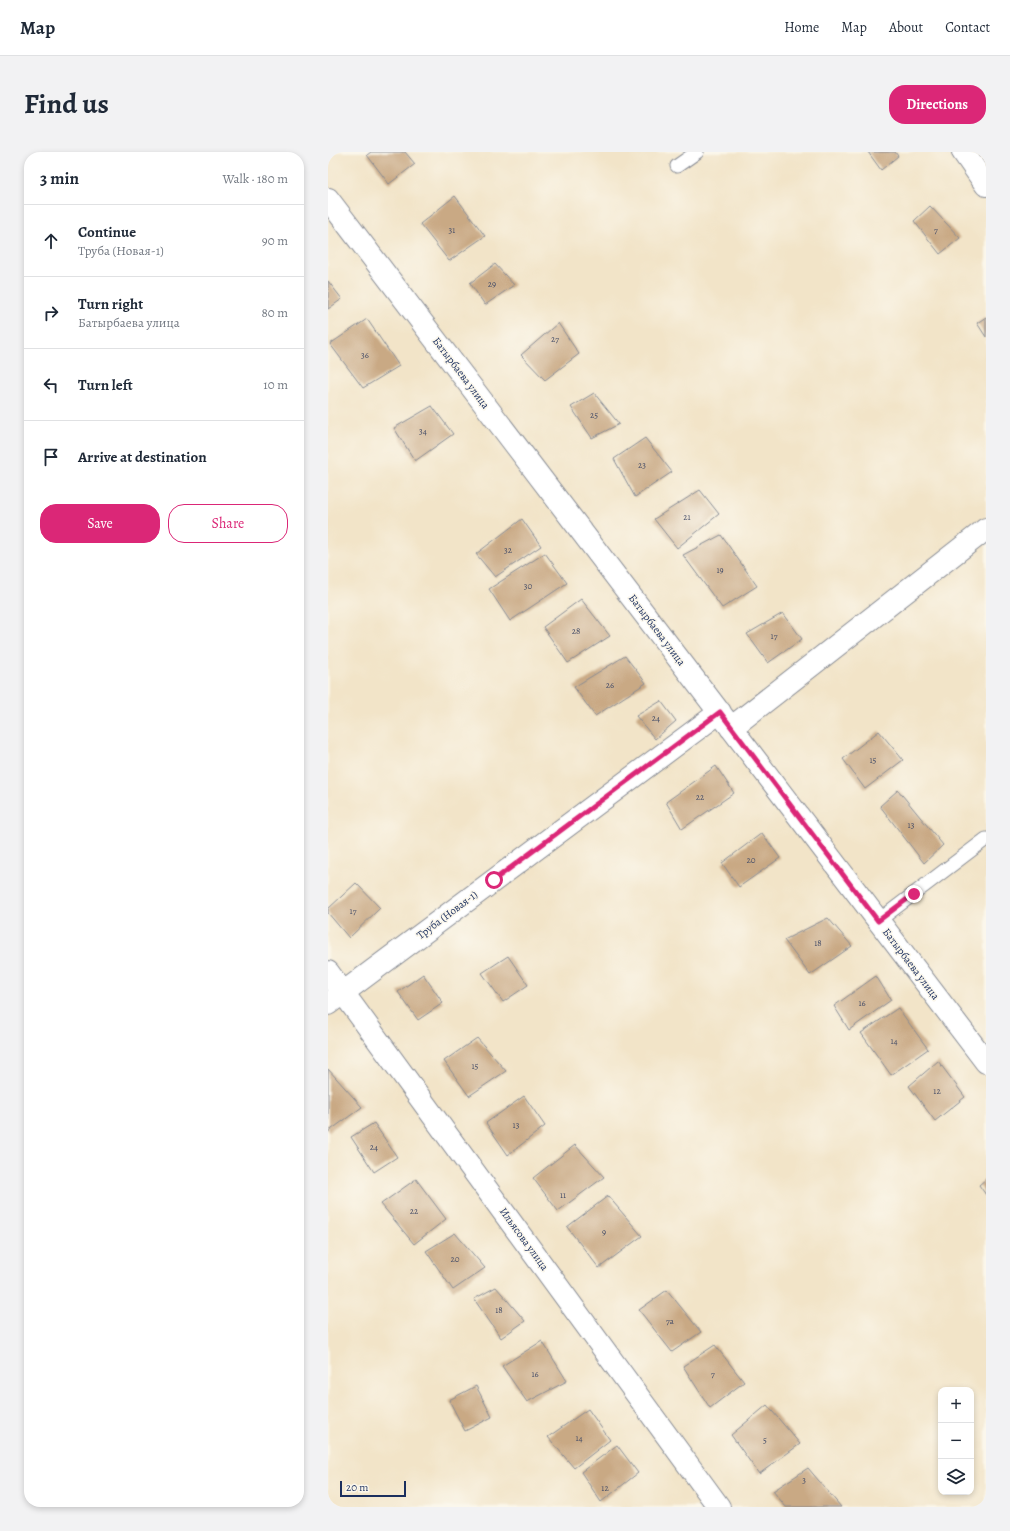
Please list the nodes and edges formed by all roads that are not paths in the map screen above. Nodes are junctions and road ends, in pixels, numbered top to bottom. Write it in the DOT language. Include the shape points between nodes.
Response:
graph roads {
  1 [pos="697,152"];
  2 [pos="963,152"];
  3 [pos="678,166"];
  4 [pos="986,184"];
  5 [pos="328,198"];
  6 [pos="986,529"];
  7 [pos="726,720"];
  8 [pos="986,839"];
  9 [pos="878,921"];
  10 [pos="328,972"];
  11 [pos="336,998"];
  12 [pos="986,1062"];
  13 [pos="719,1507"];
  1 -- 3 [label="lane"];
  2 -- 4 [label="street"];
  5 -- 7 [label="street, Батырбаева улица"];
  6 -- 7 [label="street, Труба (Новая-1)"];
  7 -- 9 [label="street, Батырбаева улица"];
  7 -- 11 [label="street, Труба (Новая-1)"];
  8 -- 9 [label="lane"];
  9 -- 12 [label="street, Батырбаева улица"];
  10 -- 11 [label="street, Ильясова улица"];
  11 -- 13 [label="street, Ильясова улица"];
}
